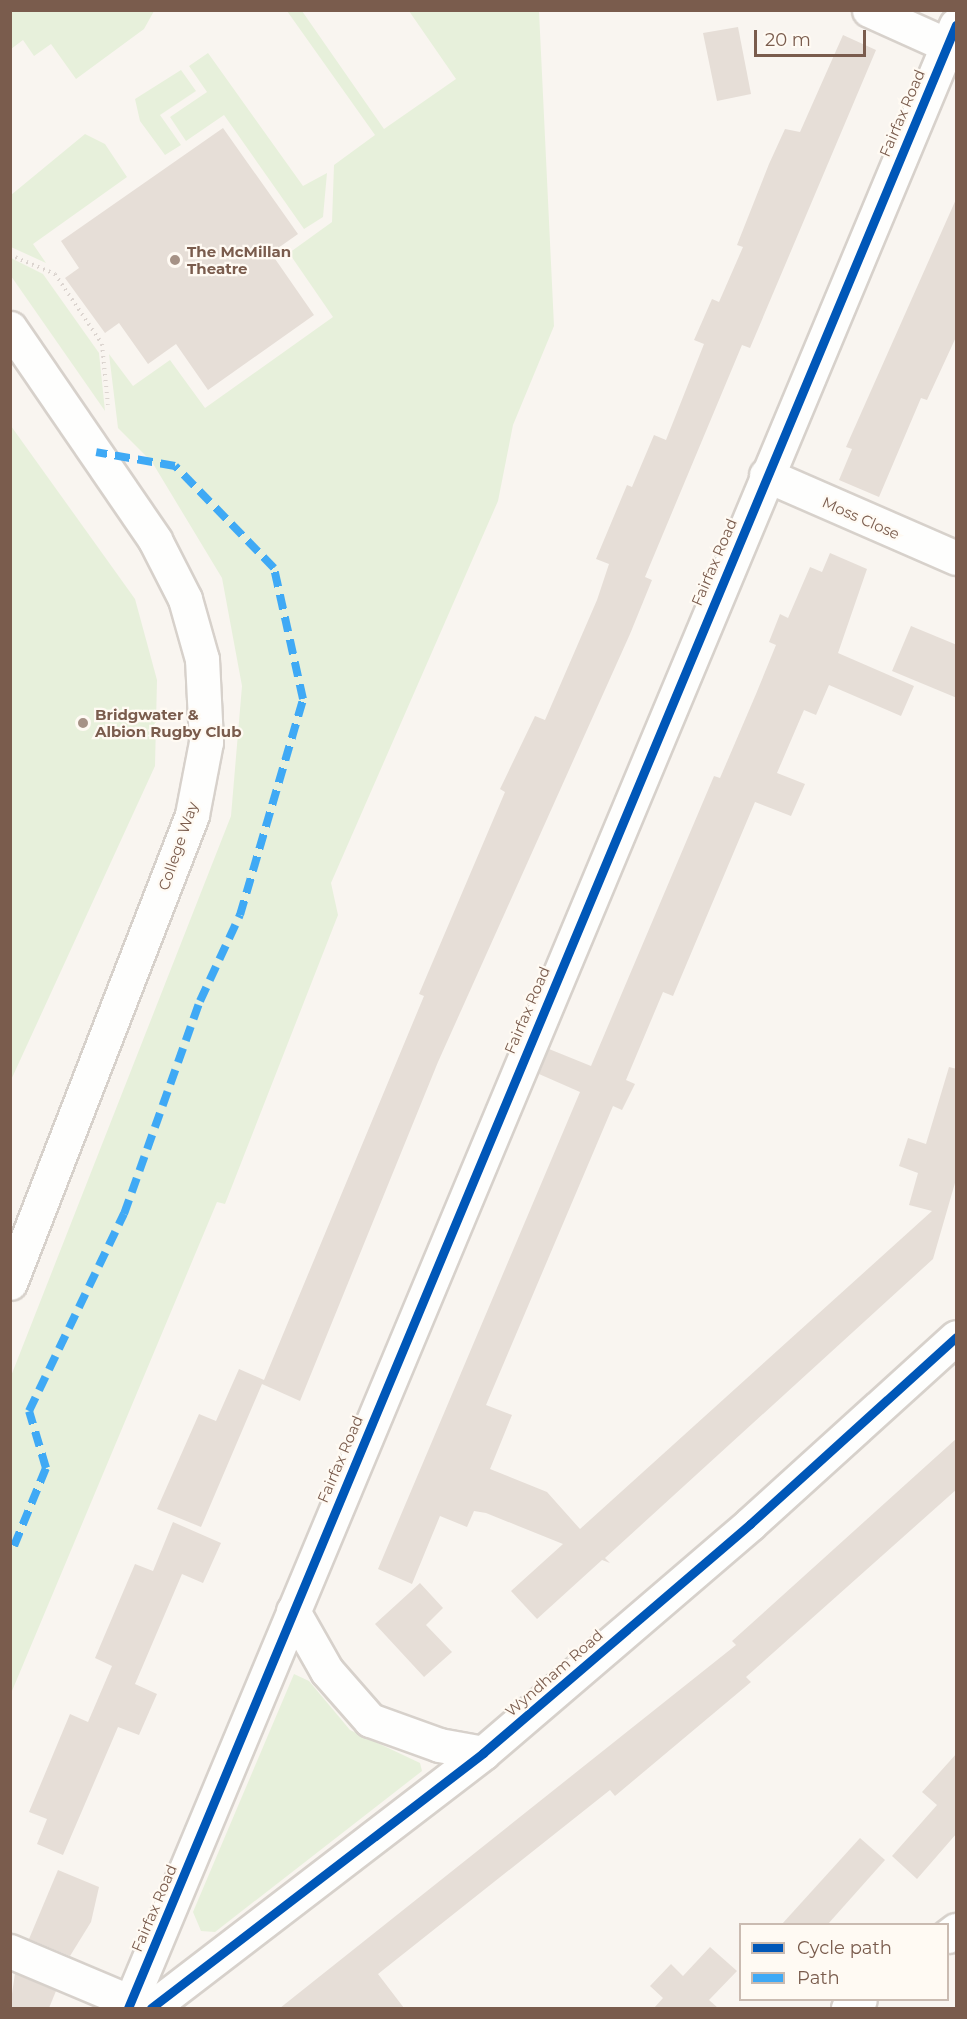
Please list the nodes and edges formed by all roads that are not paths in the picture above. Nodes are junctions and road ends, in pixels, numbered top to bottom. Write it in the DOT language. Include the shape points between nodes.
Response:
graph roads {
  1 [pos="869,10"];
  2 [pos="952,35"];
  3 [pos="10,328"];
  4 [pos="766,475"];
  5 [pos="957,558"];
  6 [pos="10,1282"];
  7 [pos="957,1337"];
  8 [pos="293,1611"];
  9 [pos="483,1753"];
  10 [pos="10,1951"];
  11 [pos="137,2006"];
  1 -- 2 [label="street"];
  2 -- 4 [label="street, Fairfax Road"];
  3 -- 6 [label="street, College Way" via="149,531 185,599 202,659 206,742 192,815"];
  4 -- 5 [label="street, Moss Close"];
  4 -- 8 [label="street, Fairfax Road"];
  7 -- 9 [label="street, Wyndham Road" via="750,1524"];
  8 -- 9 [label="street" via="327,1671 370,1720 439,1745"];
  8 -- 11 [label="street, Fairfax Road"];
  9 -- 11 [label="street, Wyndham Road"];
  10 -- 11 [label="street"];
}
